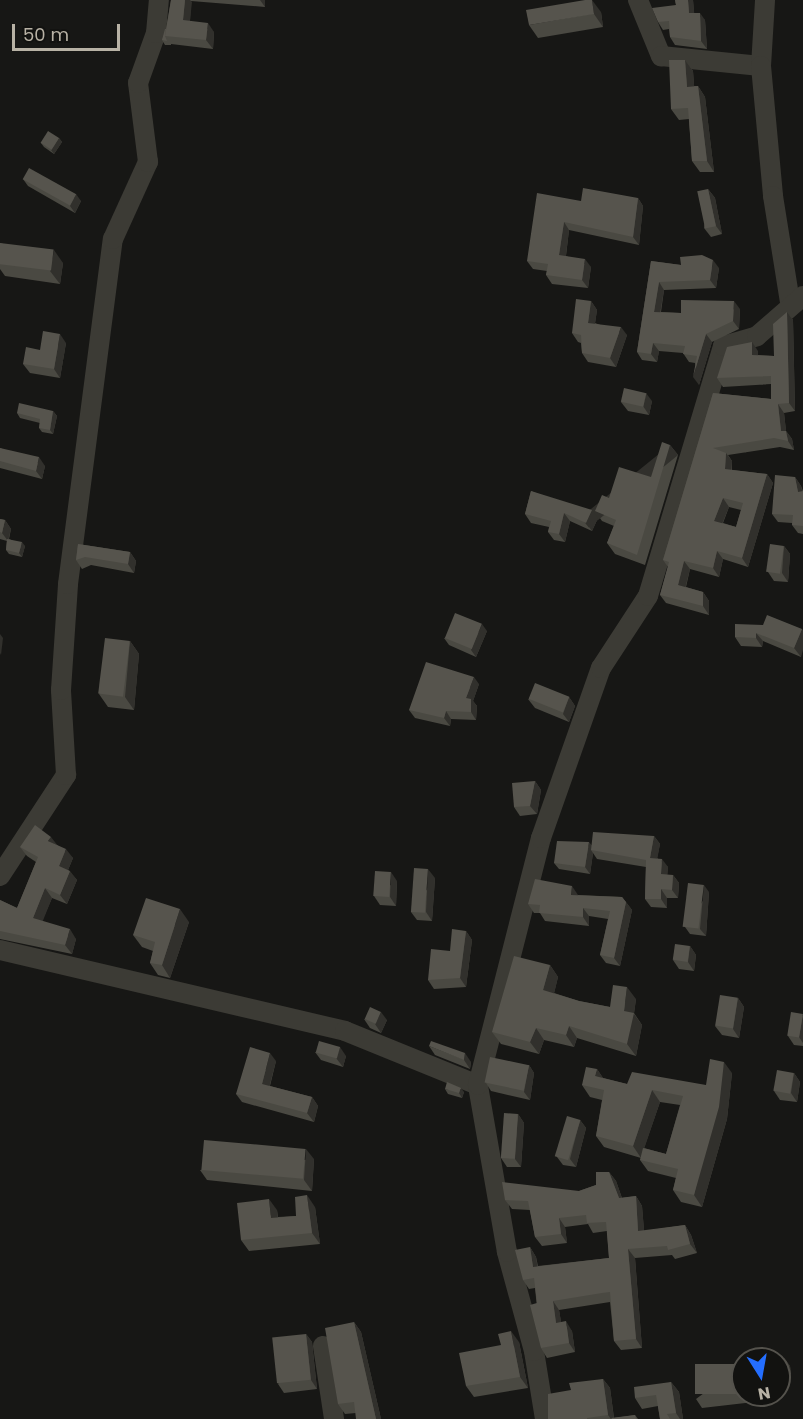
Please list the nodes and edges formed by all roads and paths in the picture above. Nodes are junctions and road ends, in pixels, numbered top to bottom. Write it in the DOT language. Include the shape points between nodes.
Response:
graph roads {
  1 [pos="159,0"];
  2 [pos="638,0"];
  3 [pos="765,0"];
  4 [pos="761,66"];
  5 [pos="797,299"];
  6 [pos="0,876"];
  7 [pos="0,950"];
  8 [pos="478,1084"];
  9 [pos="323,1346"];
  10 [pos="334,1419"];
  11 [pos="545,1419"];
  1 -- 6 [label="street" via="156,33 138,83 148,162 113,239 68,584 61,690 66,776"];
  2 -- 4 [label="street" via="660,56"];
  3 -- 4 [label="street"];
  4 -- 5 [label="street" via="773,196"];
  5 -- 8 [label="street" via="757,336 723,346 648,596 601,668 541,837"];
  7 -- 8 [label="street" via="345,1032"];
  8 -- 11 [label="street" via="507,1252 534,1351"];
  9 -- 10 [label="street"];
}
